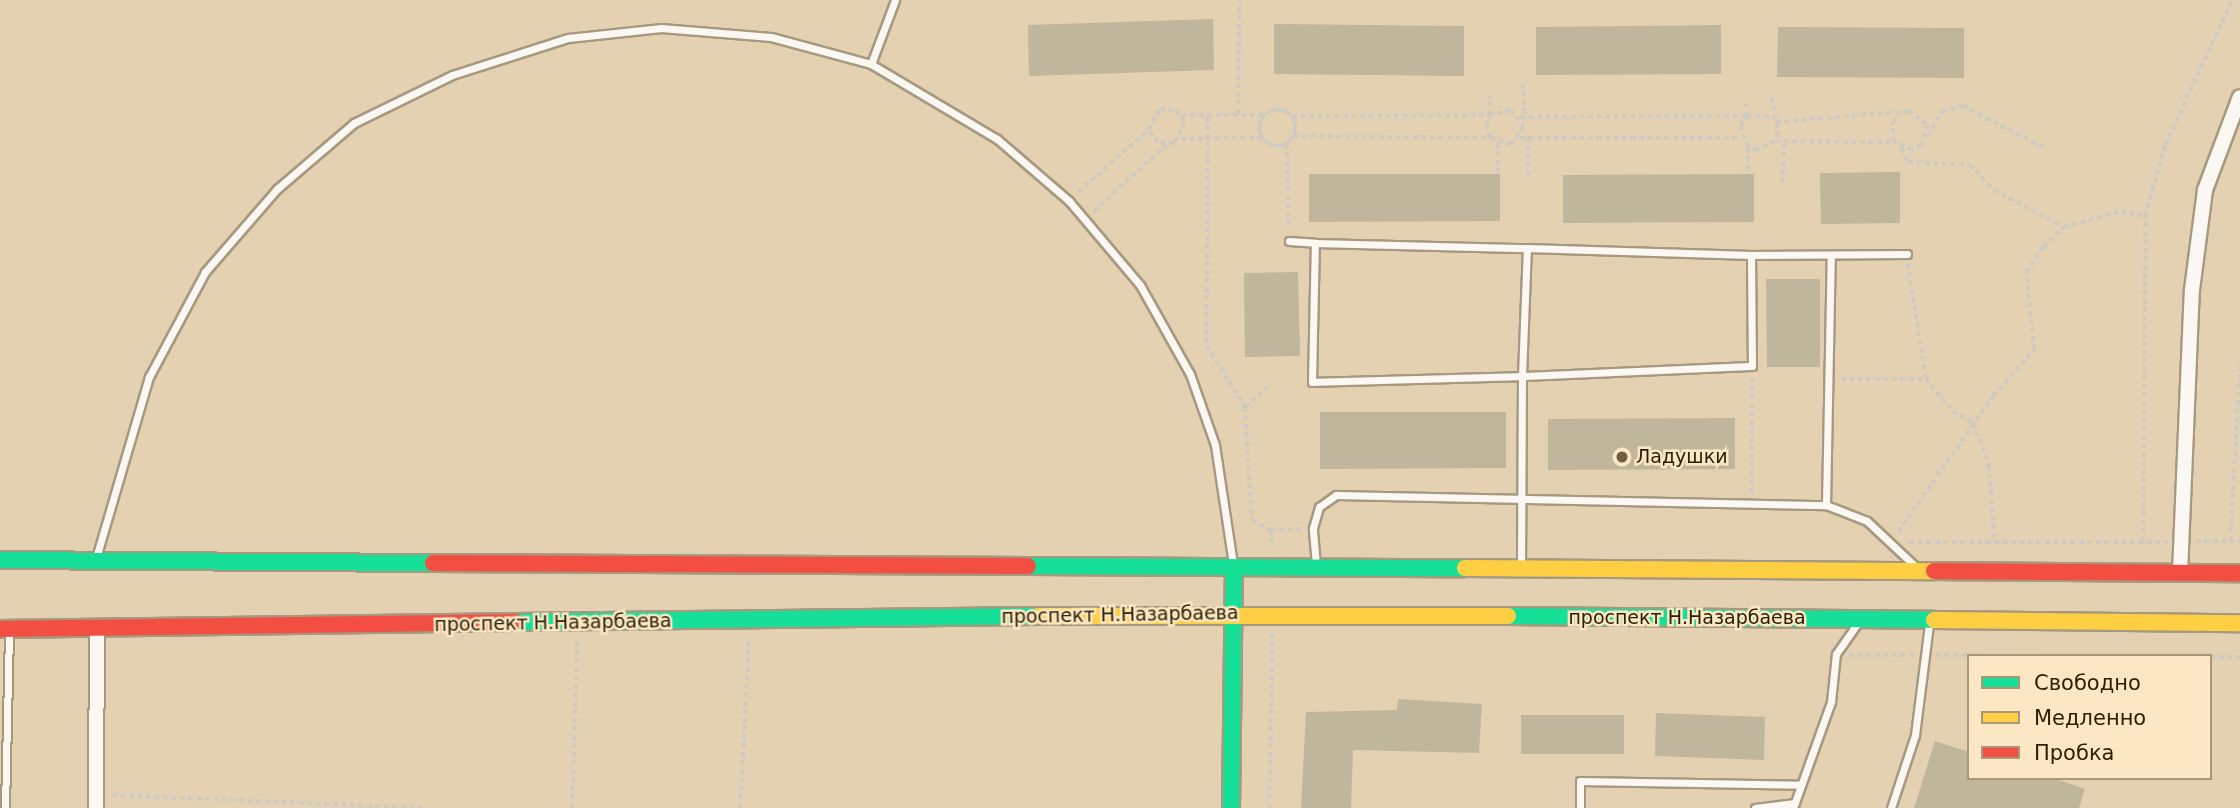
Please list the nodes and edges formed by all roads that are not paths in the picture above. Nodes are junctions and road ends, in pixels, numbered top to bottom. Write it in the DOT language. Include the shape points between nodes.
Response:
graph roads {
  1 [pos="895,0"];
  2 [pos="870,64"];
  3 [pos="2240,97"];
  4 [pos="1289,241"];
  5 [pos="1315,243"];
  6 [pos="1527,248"];
  7 [pos="1907,254"];
  8 [pos="1751,255"];
  9 [pos="1832,255"];
  10 [pos="1522,376"];
  11 [pos="1521,499"];
  12 [pos="1826,505"];
  13 [pos="96,558"];
  14 [pos="0,560"];
  15 [pos="1919,569"];
  16 [pos="1234,572"];
  17 [pos="1317,572"];
  18 [pos="1521,572"];
  19 [pos="2180,573"];
  20 [pos="2240,573"];
  21 [pos="1234,613"];
  22 [pos="1860,619"];
  23 [pos="1929,620"];
  24 [pos="2240,623"];
  25 [pos="4,629"];
  26 [pos="97,629"];
  27 [pos="4,690"];
  28 [pos="1801,785"];
  29 [pos="96,801"];
  30 [pos="1794,806"];
  31 [pos="5,808"];
  32 [pos="1231,808"];
  33 [pos="1580,808"];
  34 [pos="1755,808"];
  35 [pos="1891,808"];
  1 -- 2 [label="lane"];
  2 -- 13 [label="lane" via="771,37 661,28 581,37 452,75 354,123 277,189 205,272 149,377"];
  2 -- 16 [label="lane" via="997,139 1069,201 1140,285 1190,374 1215,445"];
  3 -- 19 [label="street" via="2204,190 2192,290"];
  4 -- 5 [label="lane"];
  5 -- 6 [label="lane"];
  5 -- 10 [label="lane" via="1312,382"];
  6 -- 8 [label="lane"];
  6 -- 10 [label="lane"];
  7 -- 9 [label="lane"];
  8 -- 9 [label="lane"];
  8 -- 10 [label="lane" via="1752,366"];
  9 -- 12 [label="lane"];
  10 -- 11 [label="lane"];
  11 -- 12 [label="lane"];
  11 -- 17 [label="lane" via="1336,495 1319,508 1313,528"];
  11 -- 18 [label="lane"];
  12 -- 15 [label="lane" via="1867,521"];
  13 -- 14 [label="main road"];
  13 -- 16 [label="main road"];
  15 -- 18 [label="main road"];
  15 -- 19 [label="main road"];
  16 -- 17 [label="main road"];
  16 -- 21 [label="main road"];
  17 -- 18 [label="main road"];
  19 -- 20 [label="main road"];
  21 -- 22 [label="main road, проспект Н.Назарбаева"];
  21 -- 26 [label="main road, проспект Н.Назарбаева"];
  21 -- 32 [label="main road"];
  22 -- 23 [label="main road, проспект Н.Назарбаева"];
  22 -- 28 [label="lane" via="1836,654 1830,702"];
  23 -- 24 [label="main road, проспект Н.Назарбаева"];
  23 -- 35 [label="lane" via="1930,655 1915,735"];
  25 -- 26 [label="main road, проспект Н.Назарбаева"];
  25 -- 27 [label="lane"];
  26 -- 29 [label="street"];
  27 -- 31 [label="lane"];
  28 -- 30 [label="lane"];
  28 -- 33 [label="lane" via="1580,781"];
  30 -- 34 [label="lane"];
}
